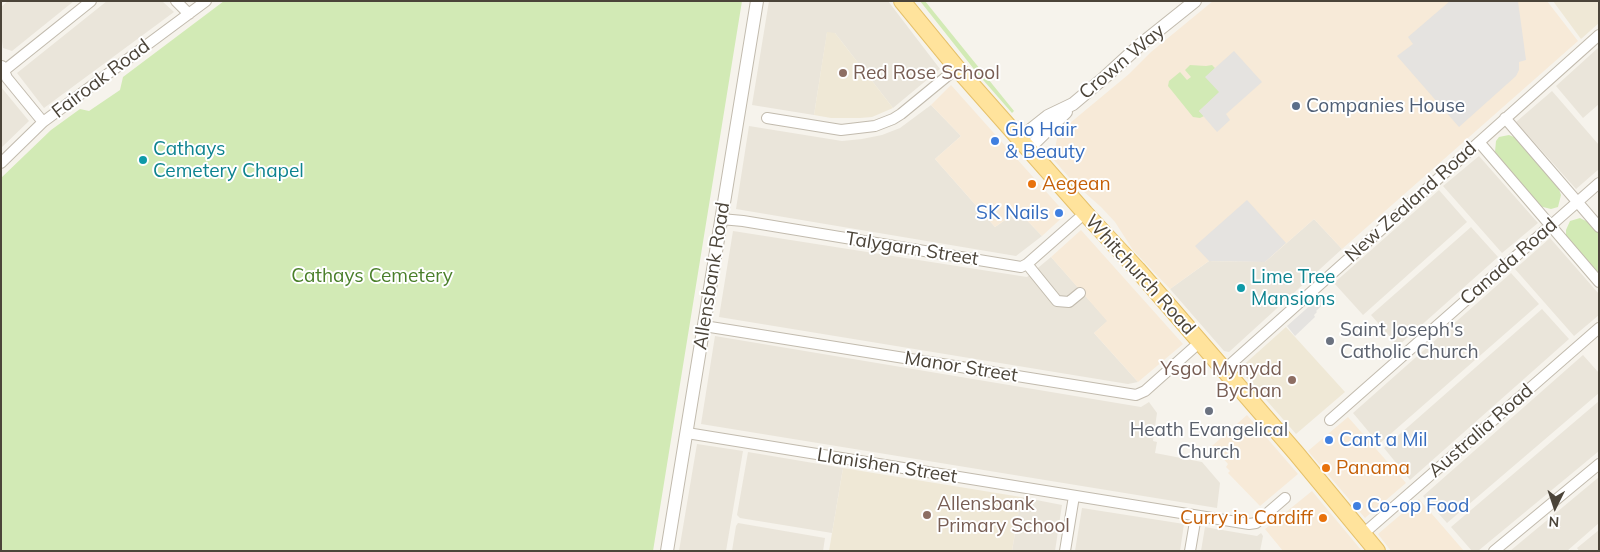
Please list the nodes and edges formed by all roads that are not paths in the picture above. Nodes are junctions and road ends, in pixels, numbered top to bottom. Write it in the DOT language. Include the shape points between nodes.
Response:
graph roads {
  1 [pos="90,1"];
  2 [pos="176,1"];
  3 [pos="206,1"];
  4 [pos="756,1"];
  5 [pos="902,1"];
  6 [pos="1195,1"];
  7 [pos="189,14"];
  8 [pos="1599,35"];
  9 [pos="957,68"];
  10 [pos="2,70"];
  11 [pos="768,118"];
  12 [pos="1505,118"];
  13 [pos="43,122"];
  14 [pos="1479,142"];
  15 [pos="1024,144"];
  16 [pos="1,163"];
  17 [pos="1599,183"];
  18 [pos="1578,202"];
  19 [pos="1085,213"];
  20 [pos="721,219"];
  21 [pos="1550,226"];
  22 [pos="1599,227"];
  23 [pos="1027,264"];
  24 [pos="1599,282"];
  25 [pos="1080,293"];
  26 [pos="704,326"];
  27 [pos="1599,328"];
  28 [pos="1200,342"];
  29 [pos="1224,370"];
  30 [pos="1330,420"];
  31 [pos="687,433"];
  32 [pos="1599,464"];
  33 [pos="1074,496"];
  34 [pos="1285,498"];
  35 [pos="1196,516"];
  36 [pos="1363,534"];
  37 [pos="667,551"];
  38 [pos="1065,551"];
  39 [pos="1190,551"];
  40 [pos="1377,551"];
  41 [pos="1494,551"];
  1 -- 10 [label="street"];
  2 -- 7 [label="street"];
  3 -- 7 [label="street, Fairoak Road"];
  4 -- 20 [label="street, Allensbank Road"];
  5 -- 9 [label="main road, Whitchurch Road"];
  6 -- 15 [label="street, Crown Way" via="1072,104 1048,116"];
  7 -- 13 [label="street, Fairoak Road"];
  8 -- 12 [label="street, New Zealand Road"];
  9 -- 11 [label="street" via="894,119 875,126 840,130"];
  9 -- 15 [label="main road, Whitchurch Road"];
  10 -- 13 [label="street"];
  12 -- 14 [label="street, New Zealand Road"];
  12 -- 18 [label="street"];
  13 -- 16 [label="street, Fairoak Road"];
  14 -- 21 [label="street"];
  14 -- 29 [label="street, New Zealand Road"];
  15 -- 19 [label="main road, Whitchurch Road"];
  17 -- 18 [label="street, Canada Road"];
  18 -- 21 [label="street, Canada Road"];
  18 -- 22 [label="street"];
  19 -- 23 [label="street"];
  19 -- 28 [label="main road, Whitchurch Road"];
  20 -- 23 [label="street, Talygarn Street" via="1021,267"];
  20 -- 26 [label="street, Allensbank Road"];
  21 -- 24 [label="street"];
  21 -- 30 [label="street, Canada Road"];
  23 -- 25 [label="street" via="1057,301 1069,302"];
  26 -- 28 [label="street, Manor Street" via="1136,395"];
  26 -- 31 [label="street, Allensbank Road"];
  27 -- 36 [label="street, Australia Road"];
  28 -- 29 [label="main road, Whitchurch Road"];
  29 -- 36 [label="main road, Whitchurch Road"];
  31 -- 33 [label="street, Llanishen Street"];
  31 -- 37 [label="street, Allensbank Road"];
  32 -- 41 [label="street"];
  33 -- 35 [label="street, Llanishen Street"];
  33 -- 38 [label="street"];
  34 -- 35 [label="street, Llanishen Street" via="1253,524"];
  35 -- 39 [label="street"];
  36 -- 40 [label="main road, Whitchurch Road"];
}
